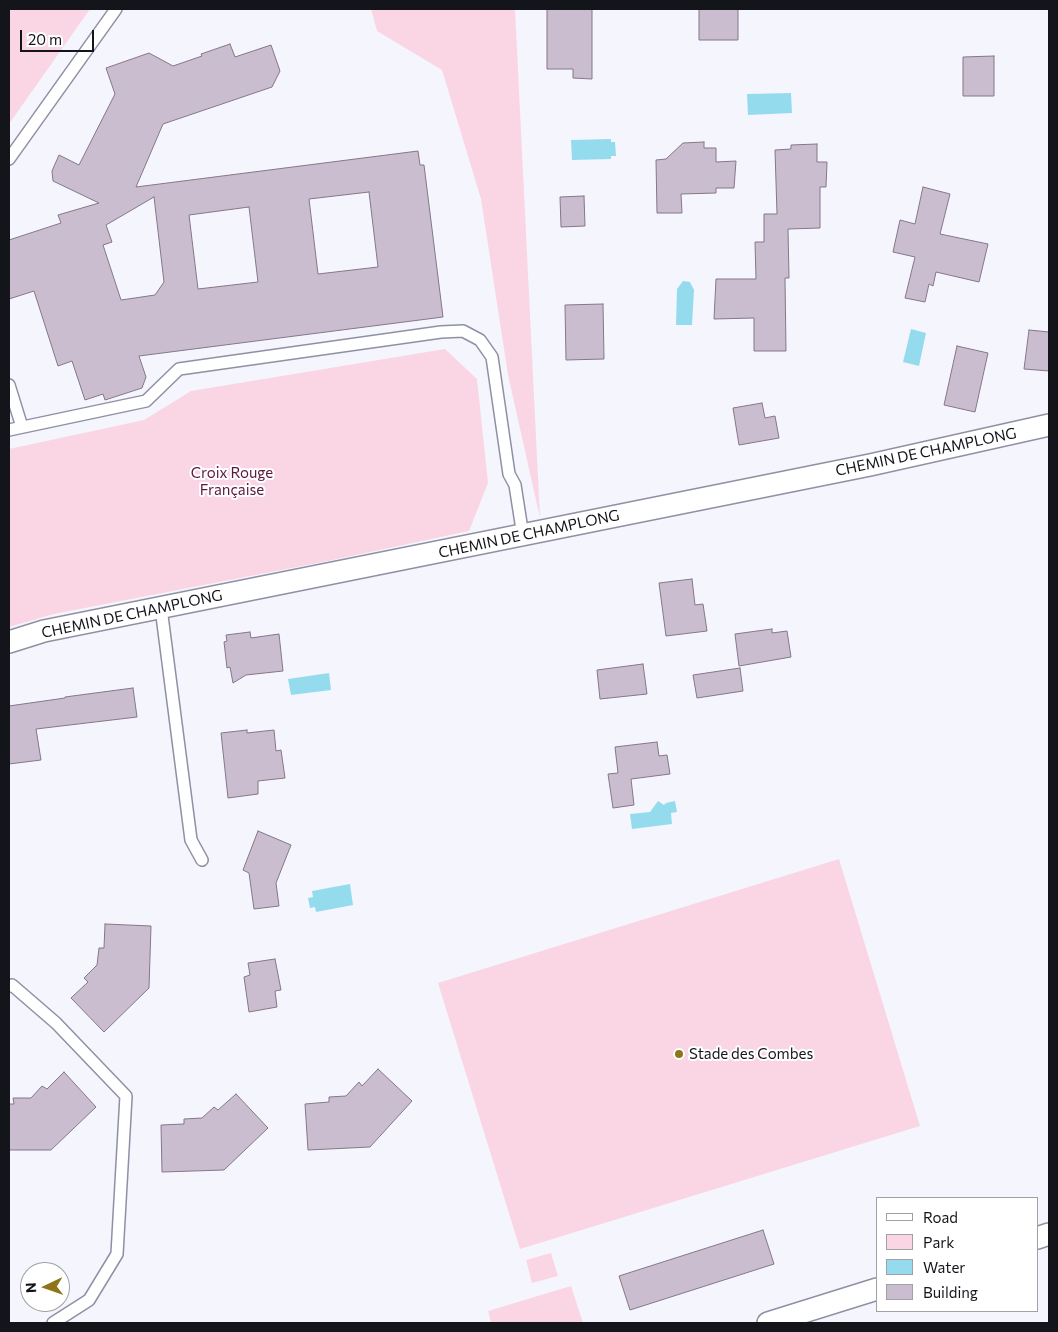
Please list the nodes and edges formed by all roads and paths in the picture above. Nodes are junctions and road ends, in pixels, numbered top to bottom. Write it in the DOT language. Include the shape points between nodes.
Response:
graph roads {
  1 [pos="116,9"];
  2 [pos="9,159"];
  3 [pos="9,386"];
  4 [pos="1049,425"];
  5 [pos="22,427"];
  6 [pos="9,430"];
  7 [pos="523,536"];
  8 [pos="161,608"];
  9 [pos="9,642"];
  10 [pos="202,860"];
  11 [pos="9,986"];
  12 [pos="876,1289"];
  13 [pos="53,1323"];
  14 [pos="768,1323"];
  1 -- 2 [label="lane"];
  3 -- 5 [label="lane"];
  4 -- 7 [label="street, CHEMIN DE CHAMPLONG" via="870,466"];
  5 -- 6 [label="lane"];
  5 -- 7 [label="lane" via="146,401 179,369 463,331 480,340 492,357 509,474 515,486"];
  7 -- 8 [label="street, CHEMIN DE CHAMPLONG"];
  8 -- 9 [label="street, CHEMIN DE CHAMPLONG" via="44,631"];
  8 -- 10 [label="lane" via="190,840"];
  11 -- 13 [label="lane" via="12,985 56,1024 126,1096 118,1254 89,1300"];
  12 -- 14 [label="street"];
}
